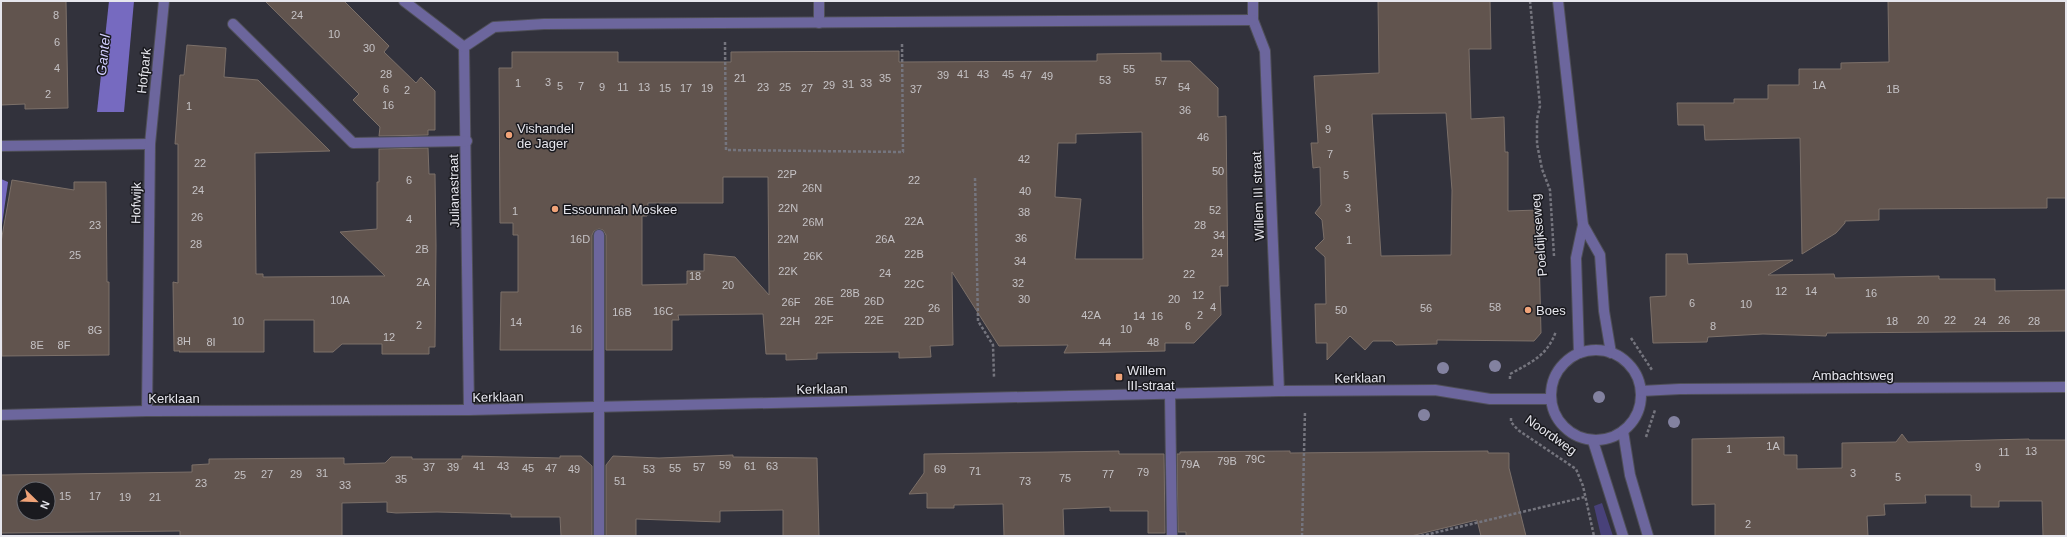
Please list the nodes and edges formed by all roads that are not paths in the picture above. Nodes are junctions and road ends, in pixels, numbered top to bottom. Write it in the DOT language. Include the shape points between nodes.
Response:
graph roads {
  1 [pos="164,1"];
  2 [pos="404,1"];
  3 [pos="819,1"];
  4 [pos="1253,1"];
  5 [pos="1558,1"];
  6 [pos="1253,20"];
  7 [pos="819,23"];
  8 [pos="233,24"];
  9 [pos="464,47"];
  10 [pos="467,141"];
  11 [pos="150,144"];
  12 [pos="1,146"];
  13 [pos="1583,225"];
  14 [pos="598,235"];
  15 [pos="1579,353"];
  16 [pos="1611,353"];
  17 [pos="2066,387"];
  18 [pos="1279,391"];
  19 [pos="1641,391"];
  20 [pos="1170,394"];
  21 [pos="1551,399"];
  22 [pos="599,407"];
  23 [pos="469,410"];
  24 [pos="147,411"];
  25 [pos="1,415"];
  26 [pos="1623,431"];
  27 [pos="1593,440"];
  28 [pos="600,536"];
  29 [pos="1172,536"];
  30 [pos="1623,536"];
  31 [pos="1648,536"];
  1 -- 11 [label="street, Hofpark"];
  2 -- 9 [label="street"];
  3 -- 7 [label="street"];
  4 -- 6 [label="street, Willem III straat"];
  5 -- 13 [label="street"];
  6 -- 7 [label="street"];
  6 -- 18 [label="street, Willem III straat" via="1265,51"];
  7 -- 9 [label="street" via="544,24 494,27"];
  8 -- 10 [label="street" via="353,143"];
  9 -- 10 [label="street, Julianastraat"];
  10 -- 23 [label="street, Julianastraat"];
  11 -- 12 [label="street"];
  11 -- 24 [label="street, Hofwijk"];
  13 -- 15 [label="street" via="1576,258"];
  13 -- 16 [label="street" via="1600,255 1604,311"];
  14 -- 22 [label="street"];
  15 -- 16 [label="street" via="1595,350"];
  15 -- 21 [label="street" via="1567,361 1558,372 1552,385"];
  16 -- 19 [label="street" via="1631,367"];
  17 -- 19 [label="street, Ambachtsweg"];
  18 -- 20 [label="street, Kerklaan"];
  18 -- 21 [label="street, Kerklaan" via="1435,390 1490,399"];
  19 -- 26 [label="street" via="1637,413"];
  20 -- 22 [label="street, Kerklaan"];
  20 -- 29 [label="street"];
  21 -- 27 [label="street" via="1555,415 1564,428 1577,437"];
  22 -- 23 [label="street, Kerklaan"];
  22 -- 28 [label="street"];
  23 -- 24 [label="street, Kerklaan"];
  24 -- 25 [label="street, Kerklaan"];
  26 -- 27 [label="street" via="1609,439"];
  26 -- 31 [label="street" via="1630,475"];
  27 -- 30 [label="street, Noordweg"];
}
